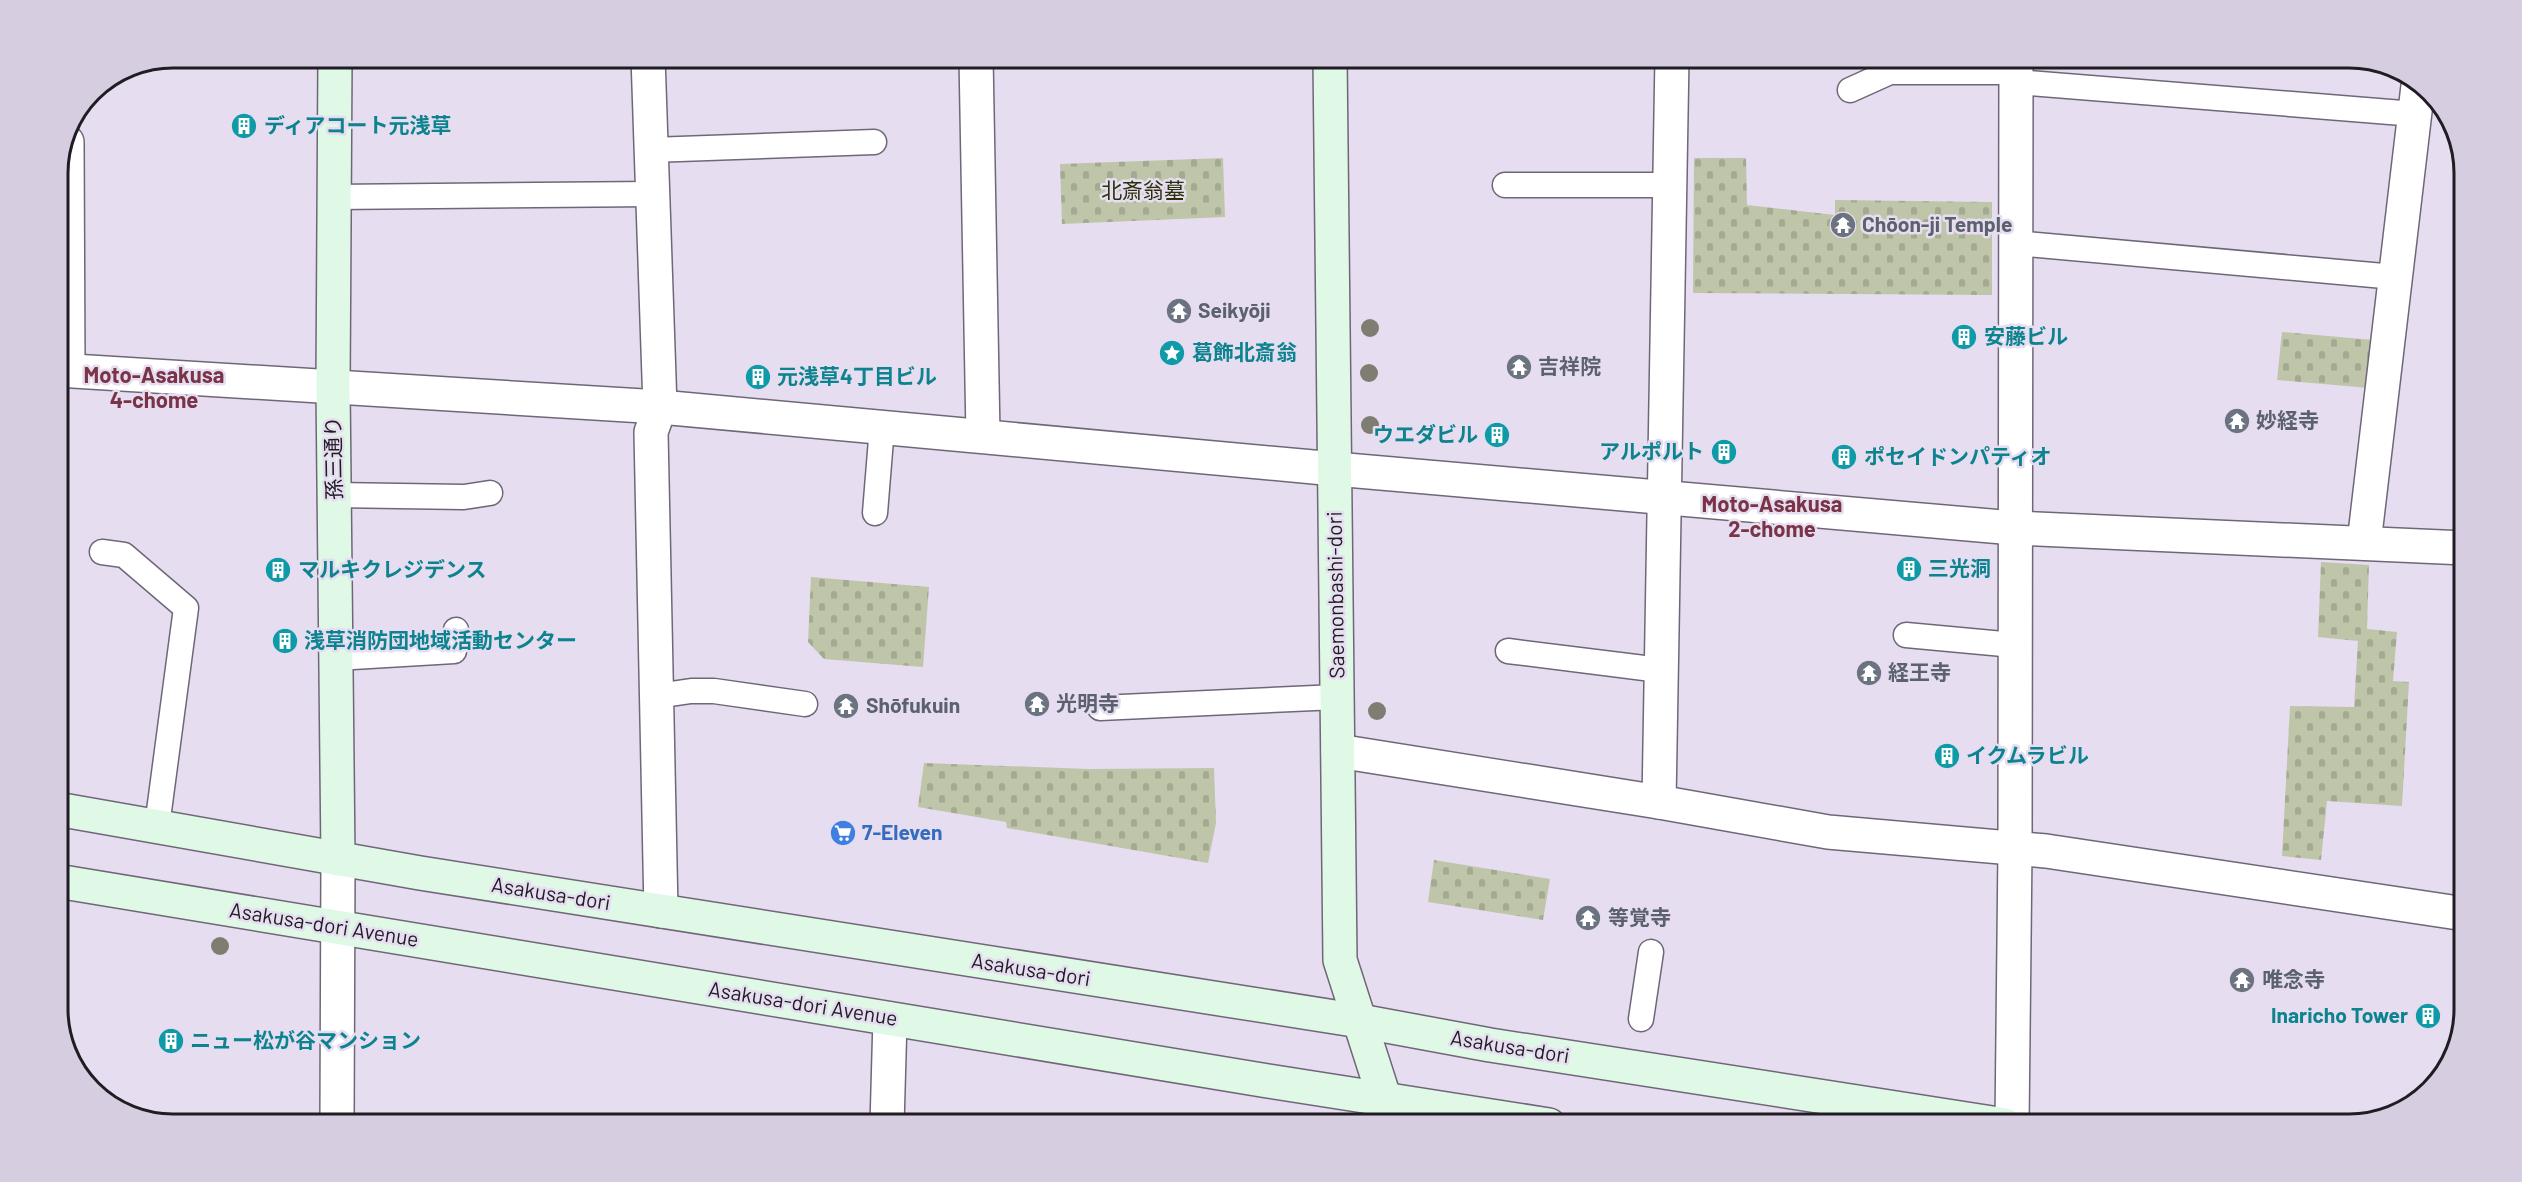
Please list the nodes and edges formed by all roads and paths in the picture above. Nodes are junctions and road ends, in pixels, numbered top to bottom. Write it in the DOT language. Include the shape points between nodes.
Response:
graph roads {
  1 [pos="335,68"];
  2 [pos="648,68"];
  3 [pos="976,68"];
  4 [pos="1330,68"];
  5 [pos="1672,68"];
  6 [pos="1904,68"];
  7 [pos="1983,68"];
  8 [pos="2016,70"];
  9 [pos="1850,90"];
  10 [pos="2417,100"];
  11 [pos="874,142"];
  12 [pos="651,150"];
  13 [pos="1505,185"];
  14 [pos="1670,185"];
  15 [pos="653,195"];
  16 [pos="334,197"];
  17 [pos="2015,243"];
  18 [pos="2395,277"];
  19 [pos="68,370"];
  20 [pos="333,387"];
  21 [pos="660,407"];
  22 [pos="882,427"];
  23 [pos="983,435"];
  24 [pos="1335,469"];
  25 [pos="490,493"];
  26 [pos="334,495"];
  27 [pos="1664,497"];
  28 [pos="874,513"];
  29 [pos="2014,528"];
  30 [pos="2364,543"];
  31 [pos="2454,547"];
  32 [pos="102,552"];
  33 [pos="456,630"];
  34 [pos="1906,635"];
  35 [pos="2014,645"];
  36 [pos="1509,651"];
  37 [pos="336,658"];
  38 [pos="1660,670"];
  39 [pos="657,696"];
  40 [pos="1337,697"];
  41 [pos="805,704"];
  42 [pos="1100,708"];
  43 [pos="1338,751"];
  44 [pos="1659,802"];
  45 [pos="68,811"];
  46 [pos="157,826"];
  47 [pos="2015,849"];
  48 [pos="338,859"];
  49 [pos="68,883"];
  50 [pos="661,911"];
  51 [pos="2454,912"];
  52 [pos="339,927"];
  53 [pos="1651,952"];
  54 [pos="890,1019"];
  55 [pos="1641,1019"];
  56 [pos="1360,1021"];
  57 [pos="1389,1113"];
  58 [pos="337,1114"];
  59 [pos="887,1114"];
  60 [pos="1934,1114"];
  61 [pos="2012,1114"];
  1 -- 16 [label="main road, 孫三通り"];
  2 -- 12 [label="street"];
  3 -- 23 [label="street"];
  4 -- 24 [label="main road, Saemonbashi-dori"];
  5 -- 14 [label="street"];
  6 -- 9 [label="lane"];
  7 -- 8 [label="lane"];
  8 -- 10 [label="lane"];
  8 -- 17 [label="street"];
  10 -- 18 [label="street"];
  11 -- 12 [label="lane"];
  12 -- 15 [label="street"];
  13 -- 14 [label="lane"];
  14 -- 27 [label="street"];
  15 -- 16 [label="lane"];
  15 -- 21 [label="street"];
  16 -- 20 [label="main road, 孫三通り"];
  17 -- 18 [label="lane"];
  17 -- 29 [label="street"];
  18 -- 30 [label="street"];
  19 -- 20 [label="street"];
  20 -- 21 [label="street"];
  20 -- 26 [label="main road, 孫三通り"];
  21 -- 22 [label="street"];
  21 -- 39 [label="street" via="651,432"];
  22 -- 23 [label="street"];
  22 -- 28 [label="lane"];
  23 -- 24 [label="street"];
  24 -- 27 [label="street"];
  24 -- 40 [label="main road, Saemonbashi-dori"];
  25 -- 26 [label="lane" via="464,497"];
  26 -- 37 [label="main road, 孫三通り"];
  27 -- 29 [label="street"];
  27 -- 38 [label="street"];
  29 -- 30 [label="street"];
  29 -- 35 [label="street"];
  30 -- 31 [label="street"];
  32 -- 46 [label="lane" via="124,555 186,608"];
  33 -- 37 [label="lane" via="454,651"];
  34 -- 35 [label="lane"];
  35 -- 47 [label="street"];
  36 -- 38 [label="lane"];
  37 -- 48 [label="main road, 孫三通り"];
  38 -- 44 [label="street"];
  39 -- 41 [label="lane" via="714,691"];
  39 -- 50 [label="street"];
  40 -- 42 [label="lane"];
  40 -- 43 [label="main road, Saemonbashi-dori"];
  43 -- 44 [label="street"];
  43 -- 56 [label="main road, Saemonbashi-dori" via="1340,960"];
  44 -- 47 [label="street" via="1828,831"];
  45 -- 46 [label="main road, Asakusa-dori"];
  46 -- 48 [label="main road, Asakusa-dori"];
  47 -- 51 [label="street"];
  47 -- 61 [label="street"];
  48 -- 50 [label="main road, Asakusa-dori"];
  48 -- 52 [label="street"];
  49 -- 52 [label="main road, Asakusa-dori Avenue"];
  50 -- 56 [label="main road, Asakusa-dori"];
  52 -- 54 [label="main road, Asakusa-dori Avenue"];
  52 -- 58 [label="street"];
  53 -- 55 [label="lane"];
  54 -- 57 [label="main road, Asakusa-dori Avenue"];
  54 -- 59 [label="street"];
  56 -- 57 [label="main road, Saemonbashi-dori"];
  56 -- 60 [label="main road, Asakusa-dori"];
}
